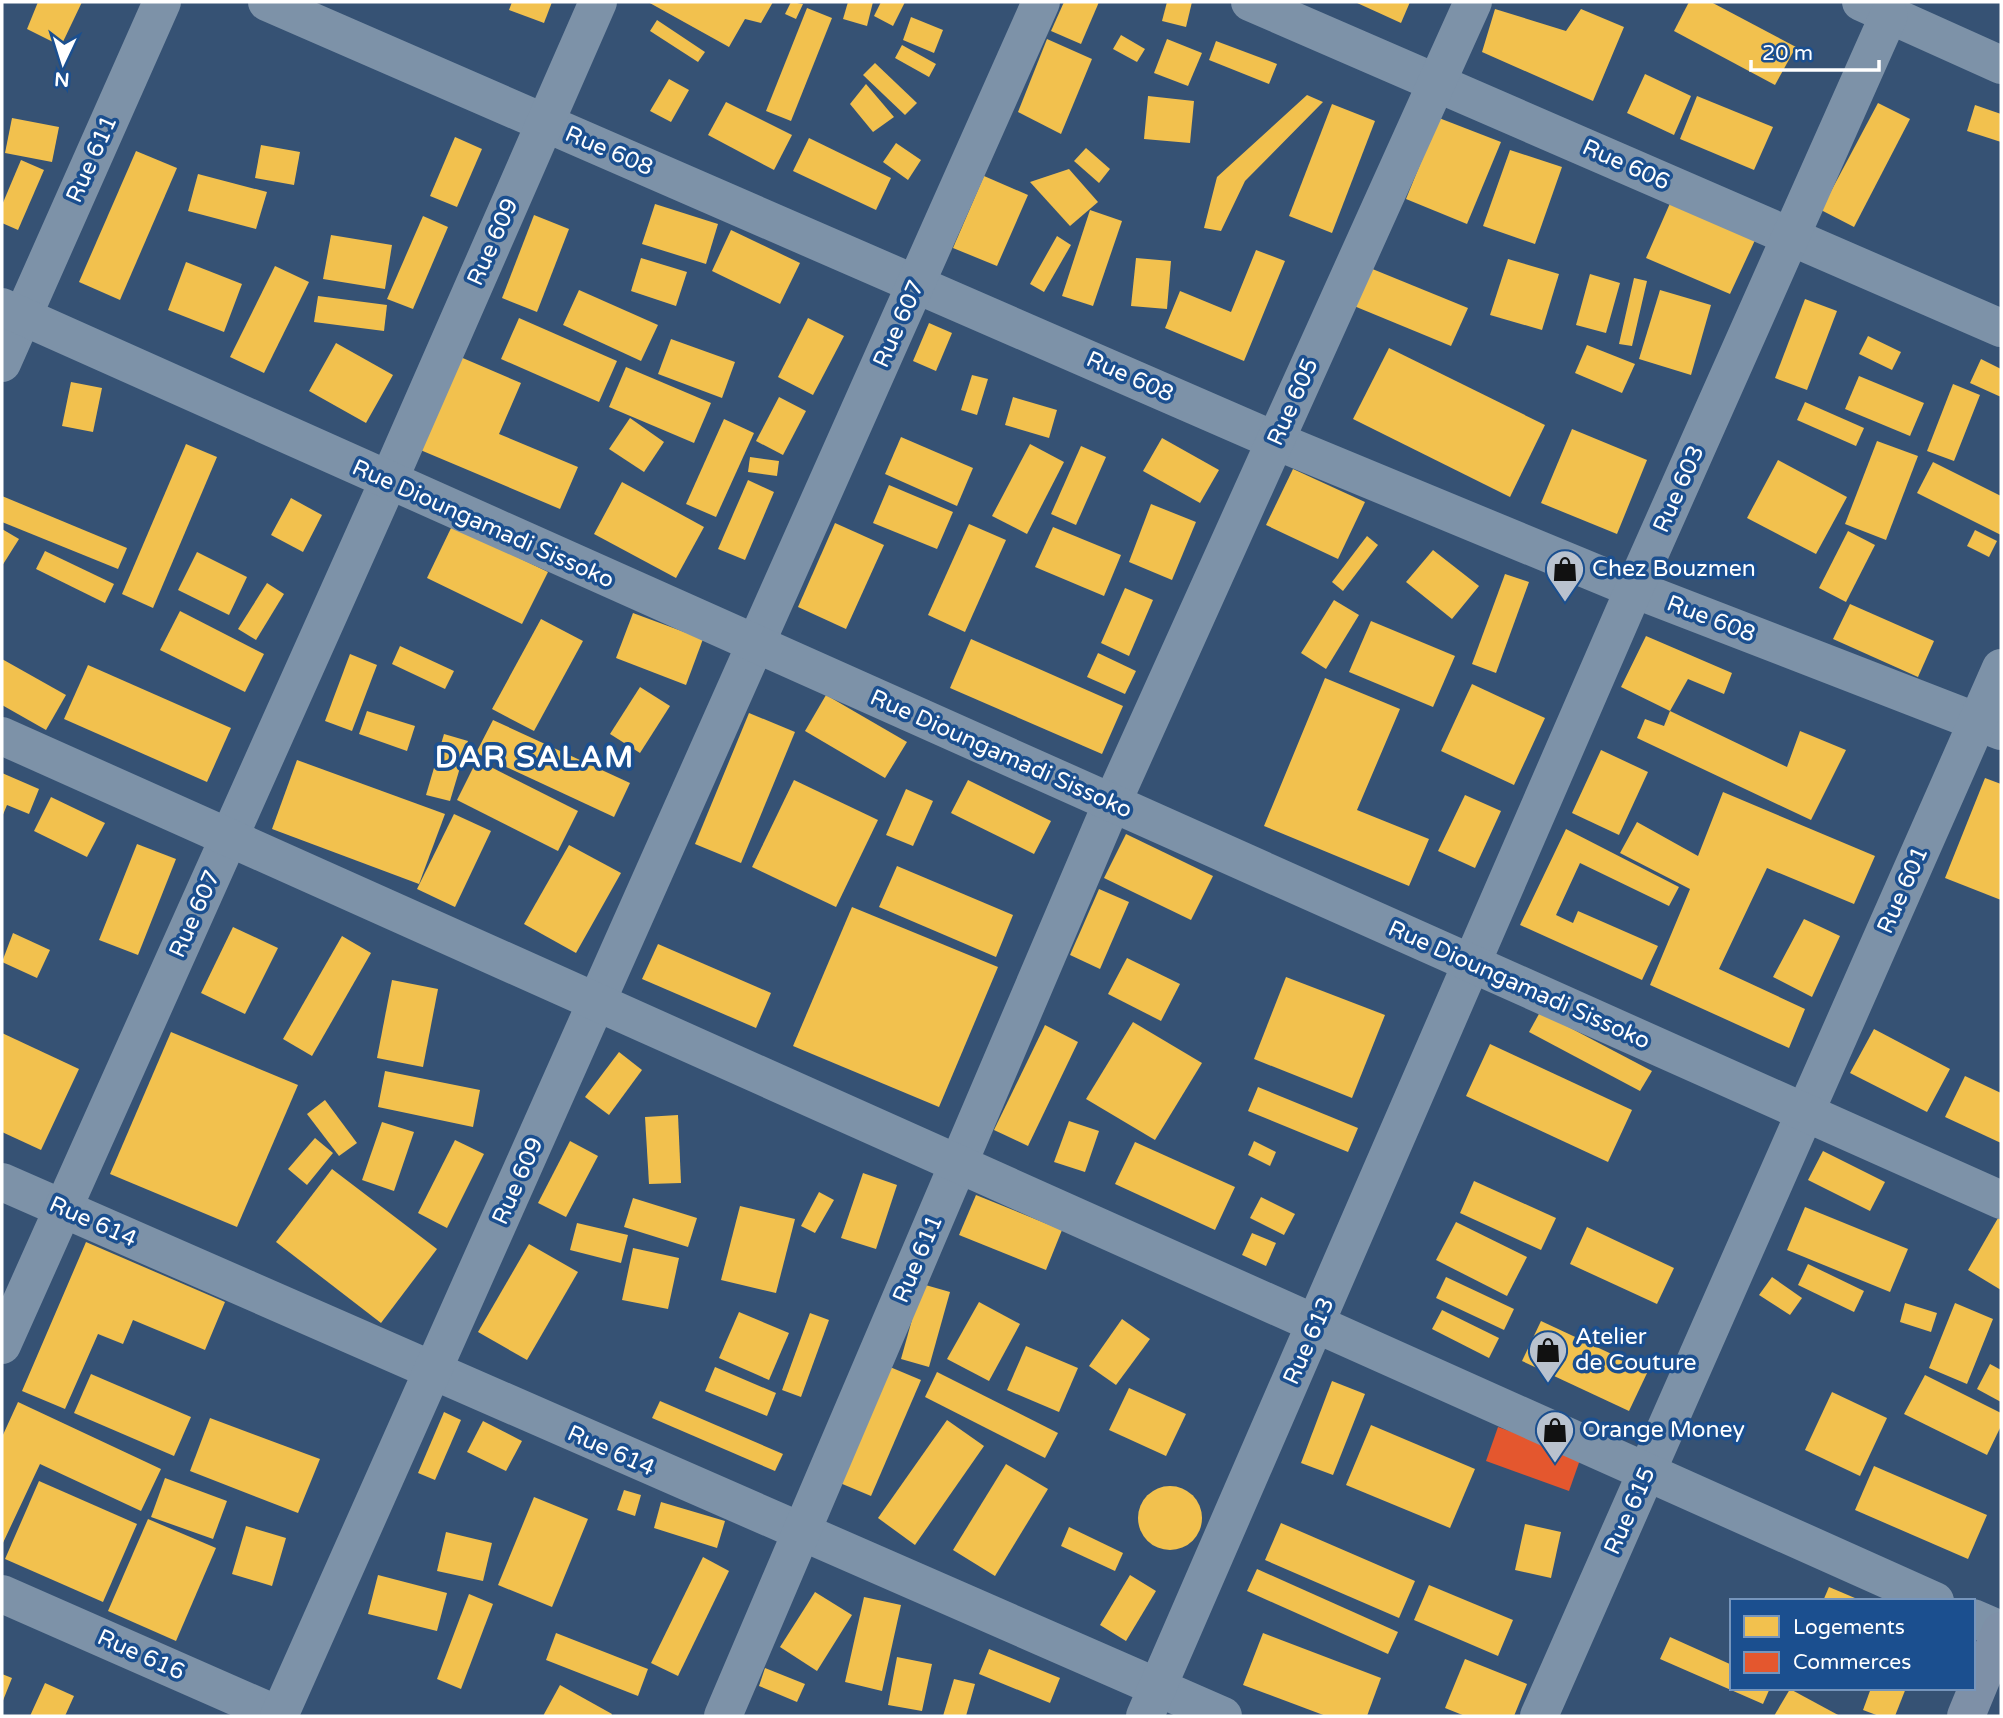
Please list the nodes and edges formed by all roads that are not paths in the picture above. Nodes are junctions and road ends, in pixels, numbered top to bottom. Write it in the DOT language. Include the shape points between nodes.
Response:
graph roads {
  1 [pos="162,2"];
  2 [pos="267,2"];
  3 [pos="598,2"];
  4 [pos="1041,2"];
  5 [pos="1250,2"];
  6 [pos="1473,2"];
  7 [pos="1875,8"];
  8 [pos="2001,65"];
  9 [pos="1437,83"];
  10 [pos="545,123"];
  11 [pos="1790,237"];
  12 [pos="917,284"];
  13 [pos="12,312"];
  14 [pos="2001,328"];
  15 [pos="2,363"];
  16 [pos="1276,441"];
  17 [pos="388,482"];
  18 [pos="1634,589"];
  19 [pos="757,646"];
  20 [pos="2001,668"];
  21 [pos="1990,725"];
  22 [pos="2,736"];
  23 [pos="1112,803"];
  24 [pos="229,838"];
  25 [pos="1472,964"];
  26 [pos="598,1003"];
  27 [pos="1805,1112"];
  28 [pos="958,1164"];
  29 [pos="2,1182"];
  30 [pos="2001,1200"];
  31 [pos="63,1208"];
  32 [pos="1317,1324"];
  33 [pos="2,1345"];
  34 [pos="432,1373"];
  35 [pos="1647,1472"];
  36 [pos="800,1534"];
  37 [pos="2,1594"];
  38 [pos="1931,1599"];
  39 [pos="1975,1619"];
  40 [pos="2001,1631"];
  41 [pos="1151,1702"];
  42 [pos="280,1716"];
  43 [pos="723,1716"];
  44 [pos="1223,1716"];
  45 [pos="1539,1716"];
  46 [pos="1966,1716"];
  1 -- 13 [label="street, Rue 611"];
  2 -- 10 [label="street, Rue 608"];
  3 -- 10 [label="street, Rue 609"];
  4 -- 12 [label="street, Rue 607"];
  5 -- 9 [label="street, Rue 606"];
  6 -- 9 [label="street, Rue 605"];
  7 -- 8 [label="street"];
  7 -- 11 [label="street, Rue 603"];
  9 -- 11 [label="street, Rue 606"];
  9 -- 16 [label="street, Rue 605"];
  10 -- 12 [label="street, Rue 608"];
  10 -- 17 [label="street, Rue 609"];
  11 -- 14 [label="street, Rue 606"];
  11 -- 18 [label="street, Rue 603"];
  12 -- 16 [label="street, Rue 608"];
  12 -- 19 [label="street, Rue 607"];
  13 -- 15 [label="street"];
  13 -- 17 [label="street, Rue Dioungamadi Sissoko"];
  16 -- 18 [label="street, Rue 608"];
  16 -- 23 [label="street, Rue 605"];
  17 -- 19 [label="street, Rue Dioungamadi Sissoko"];
  17 -- 24 [label="street, Rue 607"];
  18 -- 21 [label="street, Rue 608"];
  18 -- 25 [label="street, Rue 603"];
  19 -- 23 [label="street, Rue Dioungamadi Sissoko"];
  19 -- 26 [label="street, Rue 609"];
  20 -- 21 [label="street, Rue 601"];
  21 -- 27 [label="street, Rue 601"];
  22 -- 24 [label="street"];
  23 -- 25 [label="street, Rue Dioungamadi Sissoko"];
  23 -- 28 [label="street, Rue 611"];
  24 -- 26 [label="street"];
  24 -- 31 [label="street, Rue 607"];
  25 -- 27 [label="street, Rue Dioungamadi Sissoko"];
  25 -- 32 [label="street, Rue 613"];
  26 -- 28 [label="street"];
  26 -- 34 [label="street, Rue 609"];
  27 -- 30 [label="street, Rue Dioungamadi Sissoko"];
  27 -- 35 [label="street, Rue 615"];
  28 -- 32 [label="street"];
  28 -- 36 [label="street, Rue 611"];
  29 -- 31 [label="street, Rue 614"];
  31 -- 33 [label="street, Rue 607"];
  31 -- 34 [label="street, Rue 614"];
  32 -- 35 [label="street"];
  32 -- 41 [label="street, Rue 613"];
  34 -- 36 [label="street, Rue 614"];
  34 -- 42 [label="street, Rue 609"];
  35 -- 38 [label="street"];
  35 -- 45 [label="street, Rue 615"];
  36 -- 41 [label="street, Rue 614"];
  36 -- 43 [label="street, Rue 611"];
  37 -- 42 [label="street, Rue 616"];
  39 -- 40 [label="street"];
  40 -- 46 [label="highway"];
  41 -- 44 [label="street, Rue 614"];
}
